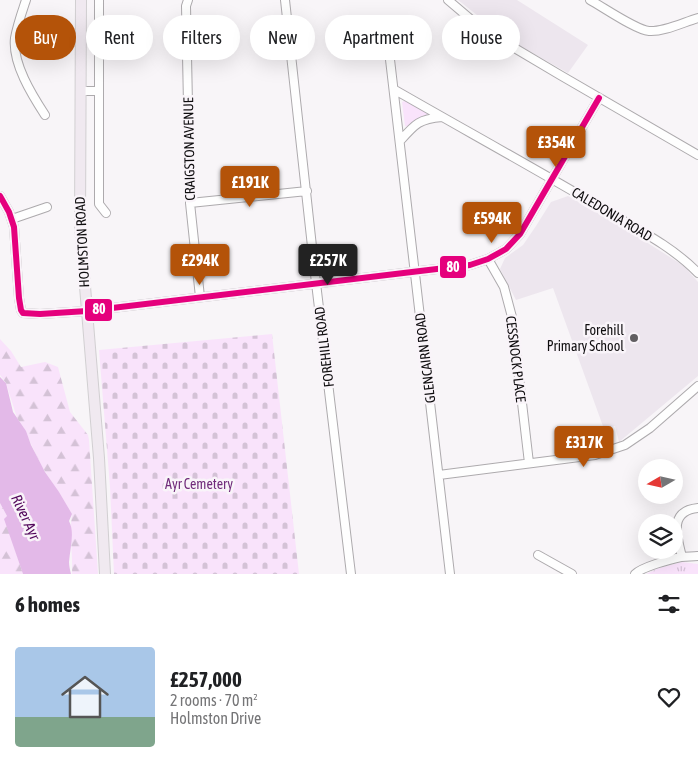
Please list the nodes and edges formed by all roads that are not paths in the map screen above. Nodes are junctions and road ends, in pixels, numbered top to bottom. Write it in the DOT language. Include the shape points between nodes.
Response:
graph roads {
  1 [pos="26,0"];
  2 [pos="81,0"];
  3 [pos="99,0"];
  4 [pos="188,0"];
  5 [pos="286,0"];
  6 [pos="448,0"];
  7 [pos="590,0"];
  8 [pos="698,18"];
  9 [pos="391,60"];
  10 [pos="394,90"];
  11 [pos="80,91"];
  12 [pos="99,91"];
  13 [pos="599,98"];
  14 [pos="45,115"];
  15 [pos="442,117"];
  16 [pos="400,141"];
  17 [pos="698,155"];
  18 [pos="552,179"];
  19 [pos="307,191"];
  20 [pos="0,196"];
  21 [pos="190,204"];
  22 [pos="47,207"];
  23 [pos="106,213"];
  24 [pos="12,219"];
  25 [pos="488,259"];
  26 [pos="415,271"];
  27 [pos="698,273"];
  28 [pos="316,283"];
  29 [pos="200,297"];
  30 [pos="87,311"];
  31 [pos="698,386"];
  32 [pos="529,463"];
  33 [pos="439,475"];
  34 [pos="698,508"];
  35 [pos="680,514"];
  36 [pos="538,555"];
  37 [pos="698,556"];
  38 [pos="683,557"];
  39 [pos="675,559"];
  40 [pos="105,574"];
  41 [pos="351,574"];
  42 [pos="450,574"];
  43 [pos="572,574"];
  44 [pos="635,574"];
  1 -- 14 [label="street" via="15,40 16,52 28,88"];
  2 -- 11 [label="main road, HOLMSTON ROAD"];
  3 -- 12 [label="street, HOLMSTON ROAD"];
  4 -- 21 [label="street, CRAIGSTON AVENUE"];
  5 -- 19 [label="street, FOREHILL ROAD"];
  6 -- 13 [label="street" via="481,28"];
  7 -- 8 [label="street" via="649,31"];
  9 -- 10 [label="street, GLENCAIRN ROAD"];
  10 -- 15 [label="street, CALEDONIA ROAD"];
  10 -- 16 [label="street, GLENCAIRN ROAD"];
  11 -- 12 [label="street"];
  11 -- 30 [label="main road, HOLMSTON ROAD" via="79,203"];
  12 -- 23 [label="street, HOLMSTON ROAD" via="99,204"];
  13 -- 17 [label="street"];
  13 -- 18 [label="street"];
  15 -- 16 [label="street" via="424,120"];
  15 -- 18 [label="street, CALEDONIA ROAD"];
  16 -- 26 [label="street, GLENCAIRN ROAD"];
  18 -- 25 [label="street" via="520,234 506,249"];
  18 -- 27 [label="street, CALEDONIA ROAD" via="659,242"];
  19 -- 21 [label="street"];
  19 -- 28 [label="street, FOREHILL ROAD"];
  20 -- 24 [label="street"];
  21 -- 29 [label="street, CRAIGSTON AVENUE"];
  22 -- 24 [label="street"];
  24 -- 30 [label="street" via="21,310 40,314"];
  25 -- 26 [label="street" via="470,265"];
  25 -- 32 [label="street, CESSNOCK PLACE" via="504,287 512,317"];
  26 -- 28 [label="street"];
  26 -- 33 [label="street, GLENCAIRN ROAD"];
  28 -- 29 [label="street"];
  28 -- 41 [label="street, FOREHILL ROAD"];
  29 -- 30 [label="street"];
  30 -- 40 [label="main road, HOLMSTON ROAD"];
  31 -- 32 [label="street" via="625,445 595,455"];
  32 -- 33 [label="street"];
  33 -- 42 [label="street, GLENCAIRN ROAD"];
  34 -- 35 [label="street"];
  36 -- 43 [label="street"];
  37 -- 38 [label="street"];
  39 -- 44 [label="street"];
}
